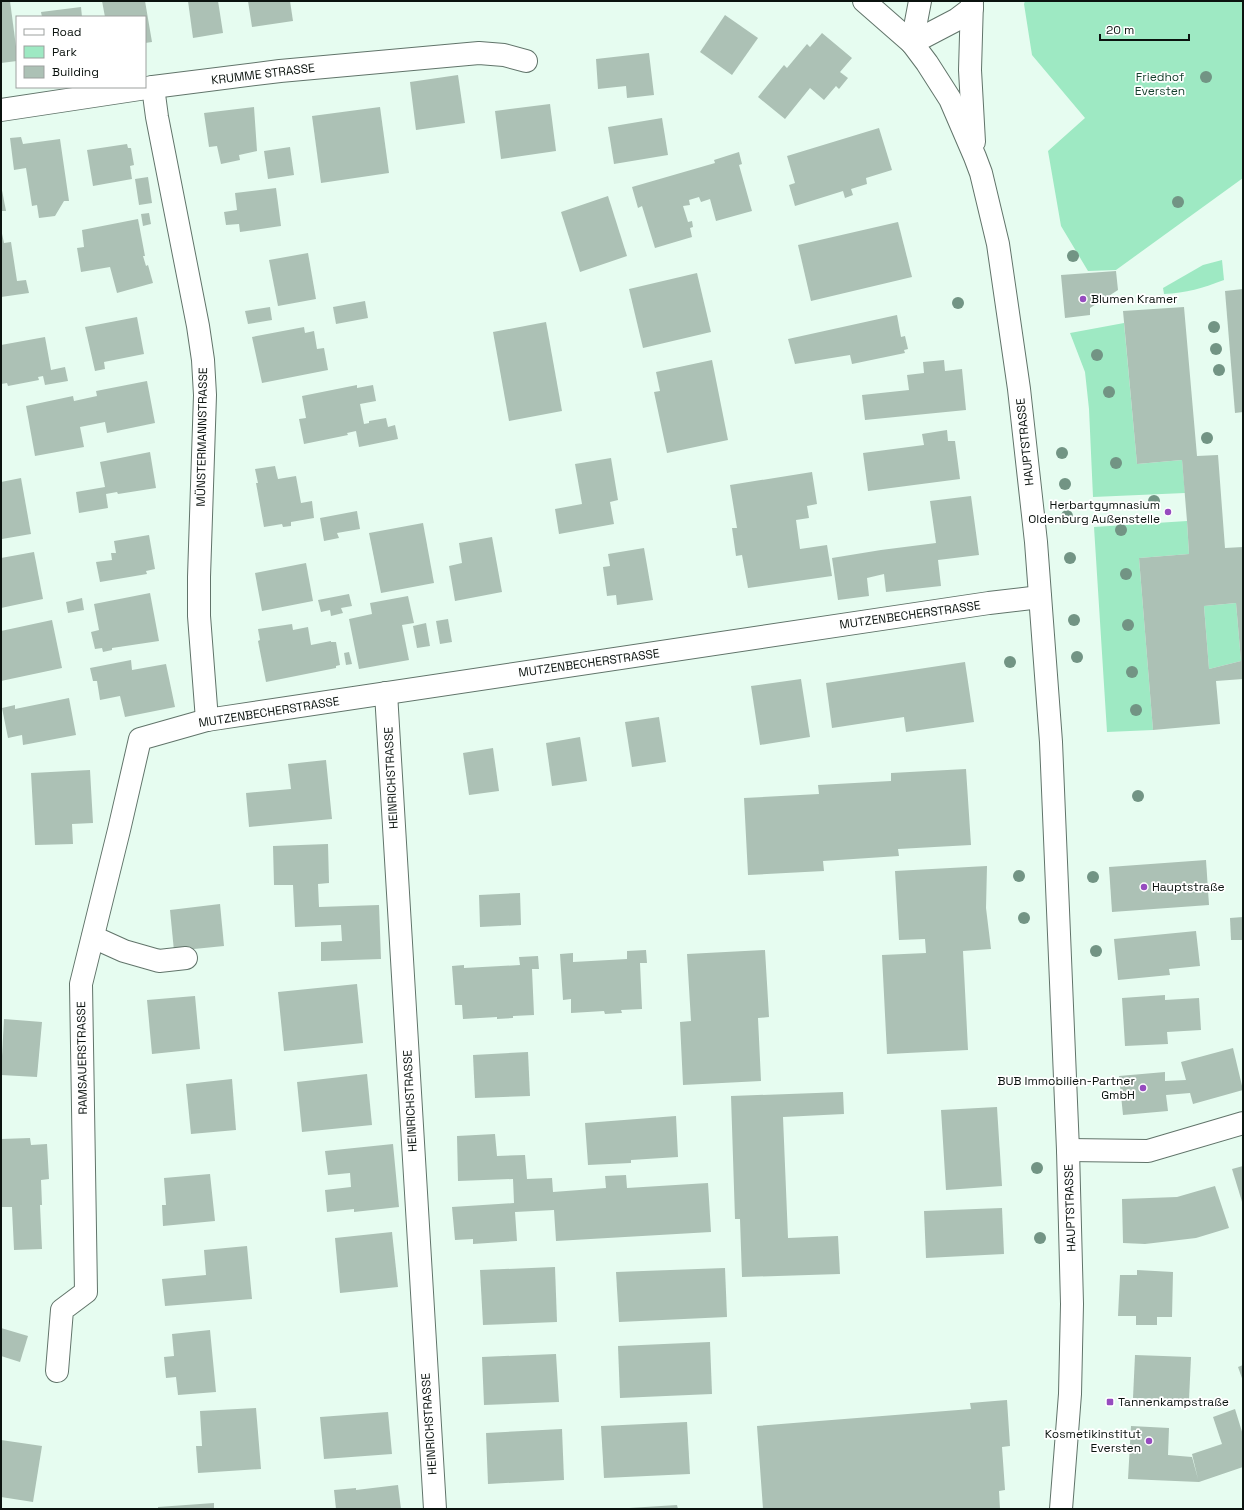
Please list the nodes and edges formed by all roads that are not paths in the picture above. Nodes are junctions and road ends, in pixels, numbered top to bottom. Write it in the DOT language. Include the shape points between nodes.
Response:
graph roads {
  1 [pos="864,1"];
  2 [pos="920,1"];
  3 [pos="972,5"];
  4 [pos="912,43"];
  5 [pos="526,61"];
  6 [pos="153,87"];
  7 [pos="1,110"];
  8 [pos="975,157"];
  9 [pos="1040,597"];
  10 [pos="386,693"];
  11 [pos="207,720"];
  12 [pos="140,739"];
  13 [pos="93,937"];
  14 [pos="186,958"];
  15 [pos="1243,1123"];
  16 [pos="1068,1150"];
  17 [pos="57,1372"];
  18 [pos="435,1509"];
  19 [pos="1062,1509"];
  1 -- 4 [label="street, HAUPTSTRASSE"];
  2 -- 4 [label="street"];
  3 -- 4 [label="street" via="956,20"];
  3 -- 8 [label="street" via="970,70"];
  4 -- 8 [label="street, HAUPTSTRASSE" via="950,99"];
  5 -- 6 [label="street, KRUMME STRASSE" via="504,55 479,53 280,71"];
  6 -- 7 [label="street, KRUMME STRASSE"];
  6 -- 11 [label="street, MÜNSTERMANNSTRASSE" via="203,360 205,395 199,577"];
  8 -- 9 [label="street, HAUPTSTRASSE" via="1003,270 1019,389"];
  9 -- 10 [label="street, MUTZENBECHERSTRASSE"];
  9 -- 16 [label="street, HAUPTSTRASSE" via="1057,857"];
  10 -- 11 [label="street, MUTZENBECHERSTRASSE"];
  10 -- 18 [label="street, HEINRICHSTRASSE"];
  11 -- 12 [label="street, MUTZENBECHERSTRASSE"];
  12 -- 13 [label="street, RAMSAUERSTRASSE"];
  13 -- 14 [label="street" via="124,951 159,961"];
  13 -- 17 [label="street, RAMSAUERSTRASSE" via="81,984 86,1292 62,1310"];
  15 -- 16 [label="street" via="1148,1151"];
  16 -- 19 [label="street, HAUPTSTRASSE" via="1072,1304 1070,1394"];
}
